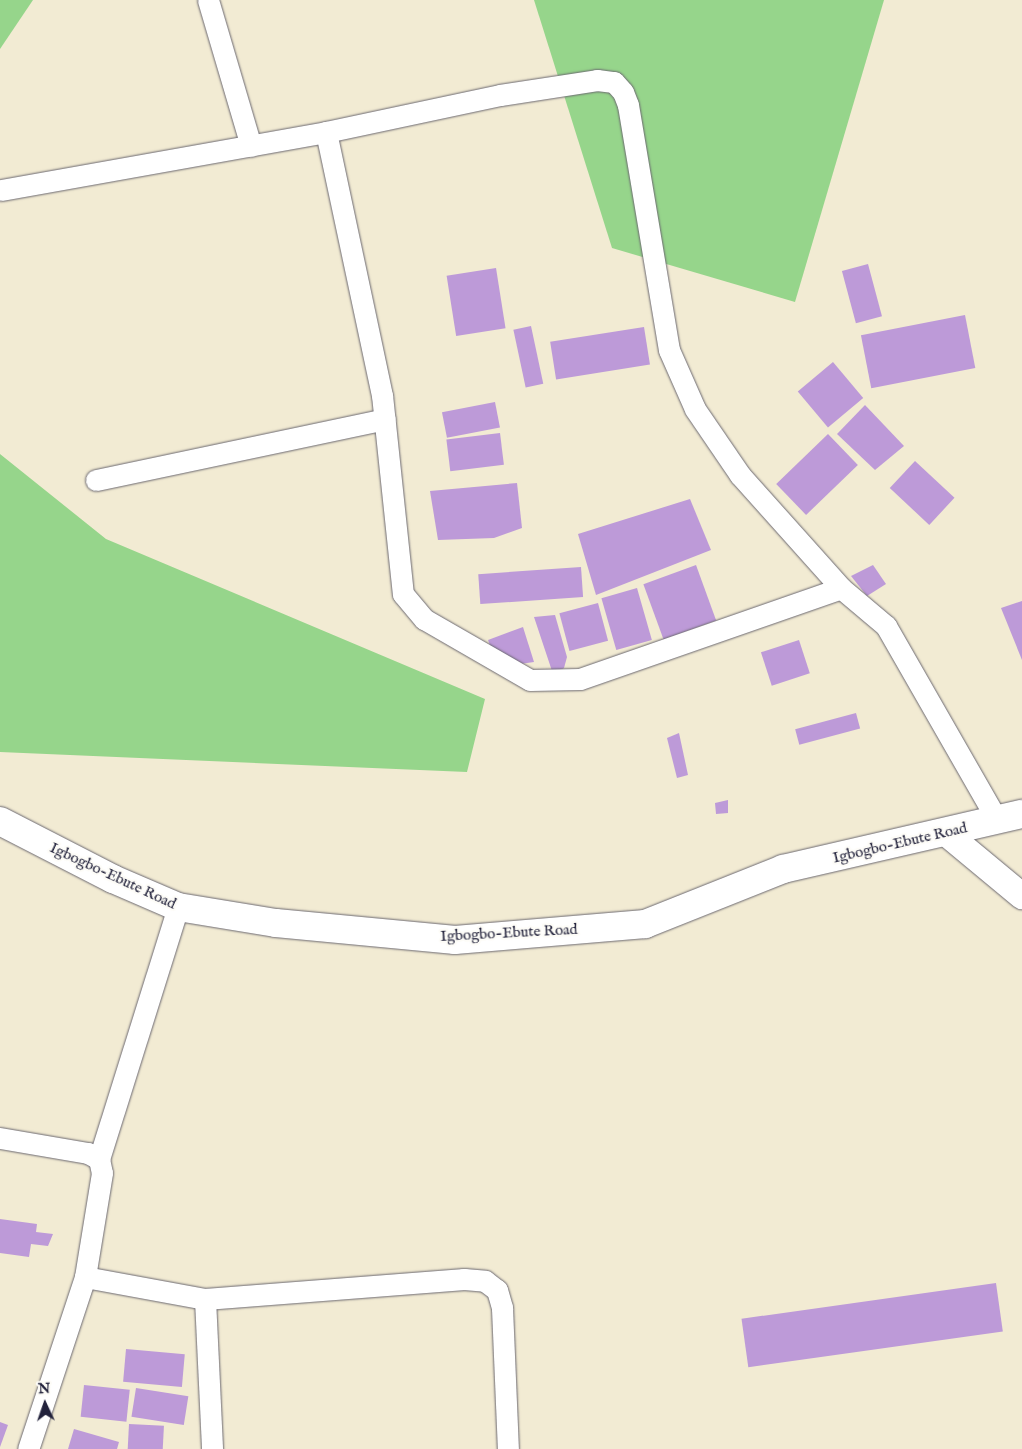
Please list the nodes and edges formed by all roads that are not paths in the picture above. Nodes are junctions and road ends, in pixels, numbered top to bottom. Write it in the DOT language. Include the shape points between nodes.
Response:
graph roads {
  1 [pos="208,0"];
  2 [pos="326,132"];
  3 [pos="251,146"];
  4 [pos="1,190"];
  5 [pos="385,419"];
  6 [pos="96,480"];
  7 [pos="841,588"];
  8 [pos="1010,817"];
  9 [pos="0,821"];
  10 [pos="946,833"];
  11 [pos="1022,896"];
  12 [pos="178,907"];
  13 [pos="0,1138"];
  14 [pos="99,1159"];
  15 [pos="85,1277"];
  16 [pos="205,1299"];
  17 [pos="28,1449"];
  18 [pos="212,1449"];
  19 [pos="508,1449"];
  1 -- 3 [label="street"];
  2 -- 3 [label="street"];
  2 -- 5 [label="street"];
  2 -- 7 [label="street" via="500,95 597,80 614,82 624,92 628,105 669,350 692,400 740,475"];
  3 -- 4 [label="street"];
  5 -- 6 [label="street"];
  5 -- 7 [label="street" via="403,594 424,619 530,680 580,679"];
  7 -- 8 [label="street" via="886,626"];
  8 -- 10 [label="main road, Igbogbo-Ebute Road"];
  9 -- 12 [label="main road, Igbogbo-Ebute Road" via="113,879"];
  10 -- 11 [label="street"];
  10 -- 12 [label="main road, Igbogbo-Ebute Road" via="783,869 645,924 455,940 276,923"];
  12 -- 14 [label="street"];
  13 -- 14 [label="street" via="88,1153"];
  14 -- 15 [label="street" via="102,1173"];
  15 -- 16 [label="street"];
  15 -- 17 [label="street"];
  16 -- 18 [label="street"];
  16 -- 19 [label="street" via="464,1279 485,1281 497,1290 502,1308"];
}
